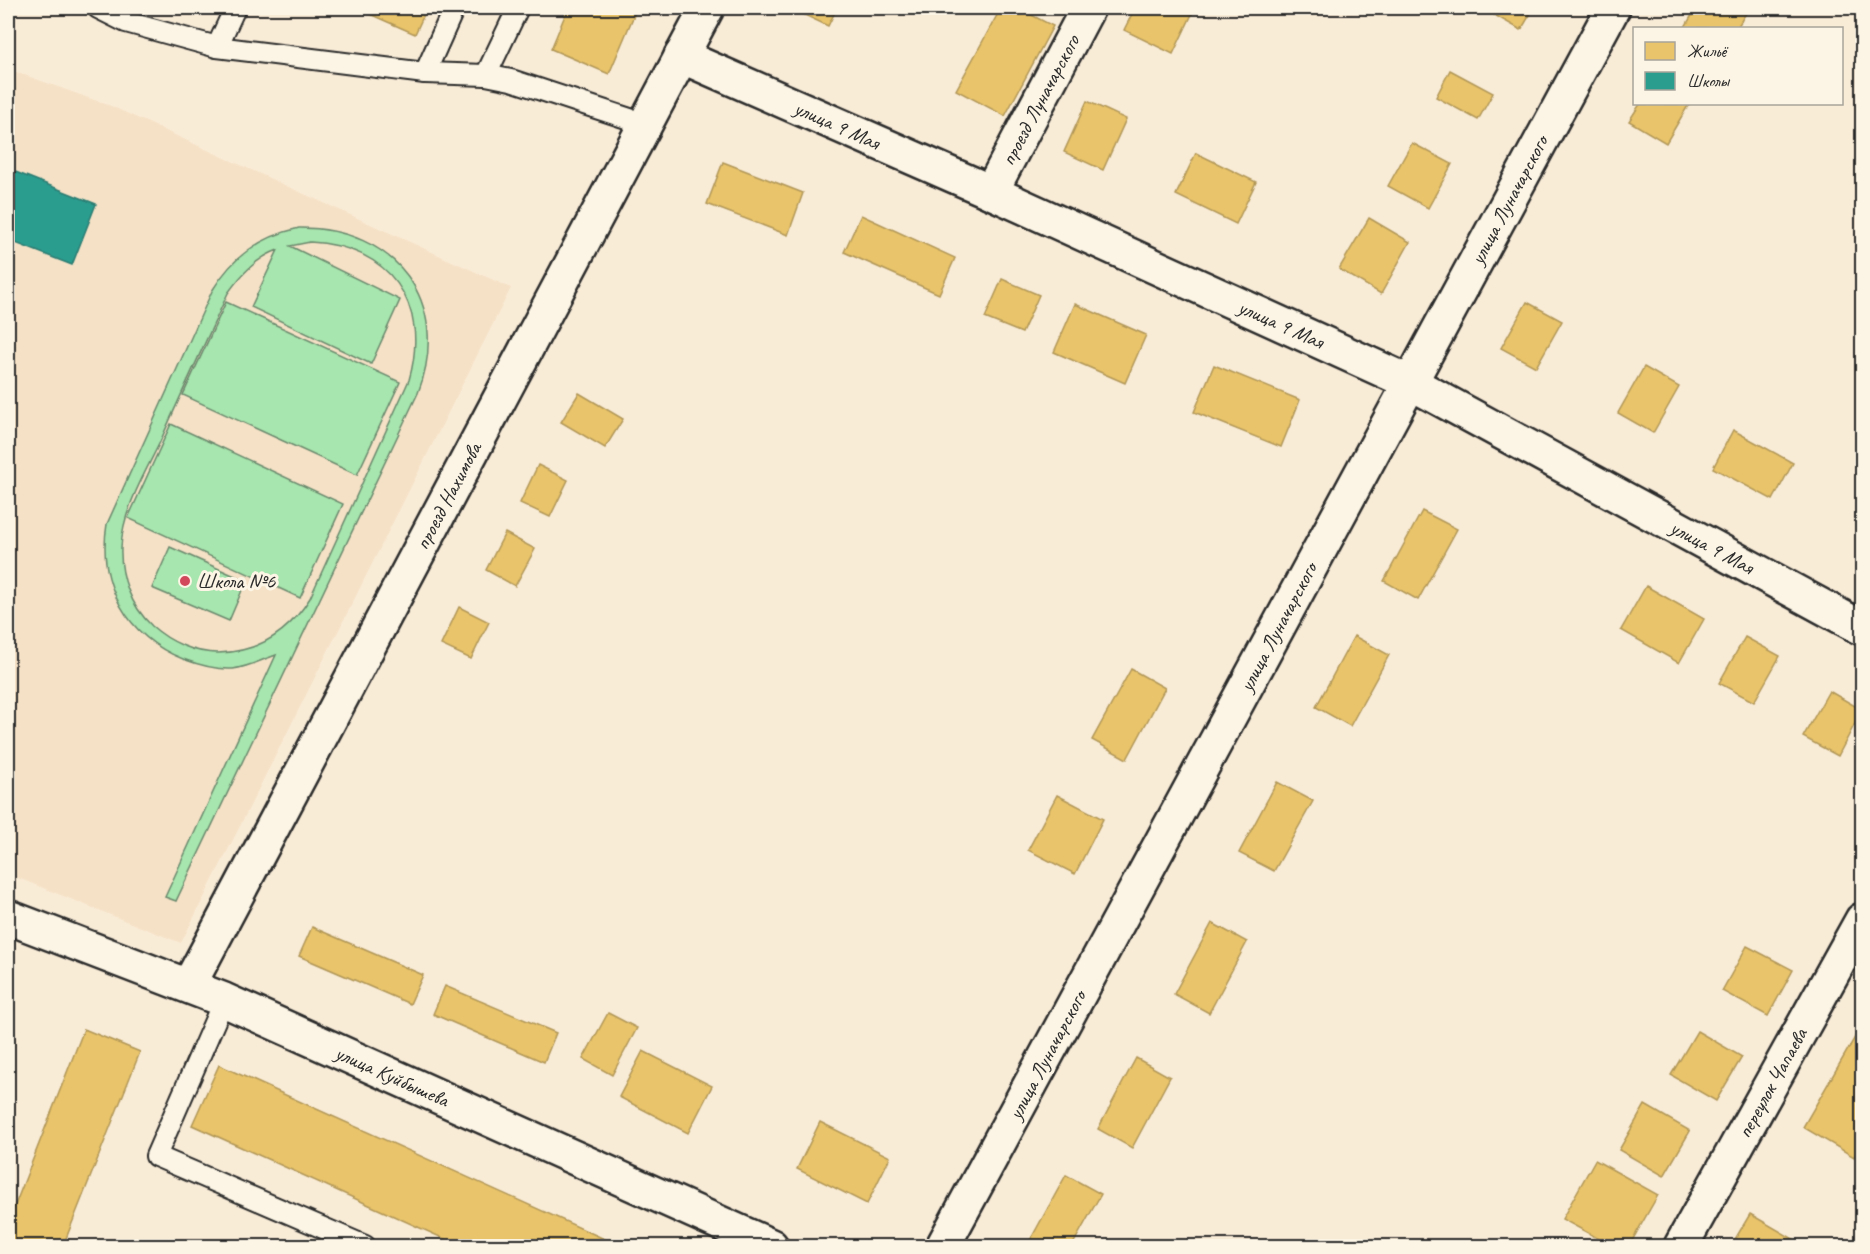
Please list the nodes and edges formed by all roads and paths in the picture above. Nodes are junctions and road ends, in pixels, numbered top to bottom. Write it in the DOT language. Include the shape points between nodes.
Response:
graph roads {
  1 [pos="98,8"];
  2 [pos="235,8"];
  3 [pos="454,8"];
  4 [pos="518,8"];
  5 [pos="707,8"];
  6 [pos="1088,8"];
  7 [pos="1613,8"];
  8 [pos="217,47"];
  9 [pos="681,56"];
  10 [pos="424,73"];
  11 [pos="486,75"];
  12 [pos="645,124"];
  13 [pos="991,192"];
  14 [pos="1411,383"];
  15 [pos="1863,628"];
  16 [pos="8,917"];
  17 [pos="1863,920"];
  18 [pos="189,985"];
  19 [pos="224,1000"];
  20 [pos="763,1245"];
  21 [pos="365,1246"];
  22 [pos="943,1246"];
  23 [pos="1681,1246"];
  1 -- 8 [label="lane" via="126,22"];
  2 -- 8 [label="lane"];
  3 -- 10 [label="lane"];
  4 -- 11 [label="lane"];
  5 -- 9 [label="street, проезд Нахимова"];
  6 -- 13 [label="street, проезд Луначарского"];
  7 -- 14 [label="street, улица Луначарского"];
  8 -- 10 [label="lane"];
  9 -- 12 [label="street, проезд Нахимова"];
  9 -- 13 [label="street, улица 9 Мая"];
  10 -- 11 [label="lane"];
  11 -- 12 [label="lane"];
  12 -- 18 [label="street, проезд Нахимова"];
  13 -- 14 [label="street, улица 9 Мая"];
  14 -- 15 [label="street, улица 9 Мая"];
  14 -- 22 [label="street, улица Луначарского"];
  16 -- 18 [label="street, улица Куйбышева"];
  17 -- 23 [label="street, переулок Чапаева"];
  18 -- 19 [label="street, улица Куйбышева"];
  19 -- 20 [label="street, улица Куйбышева"];
  19 -- 21 [label="lane" via="156,1156"];
}
